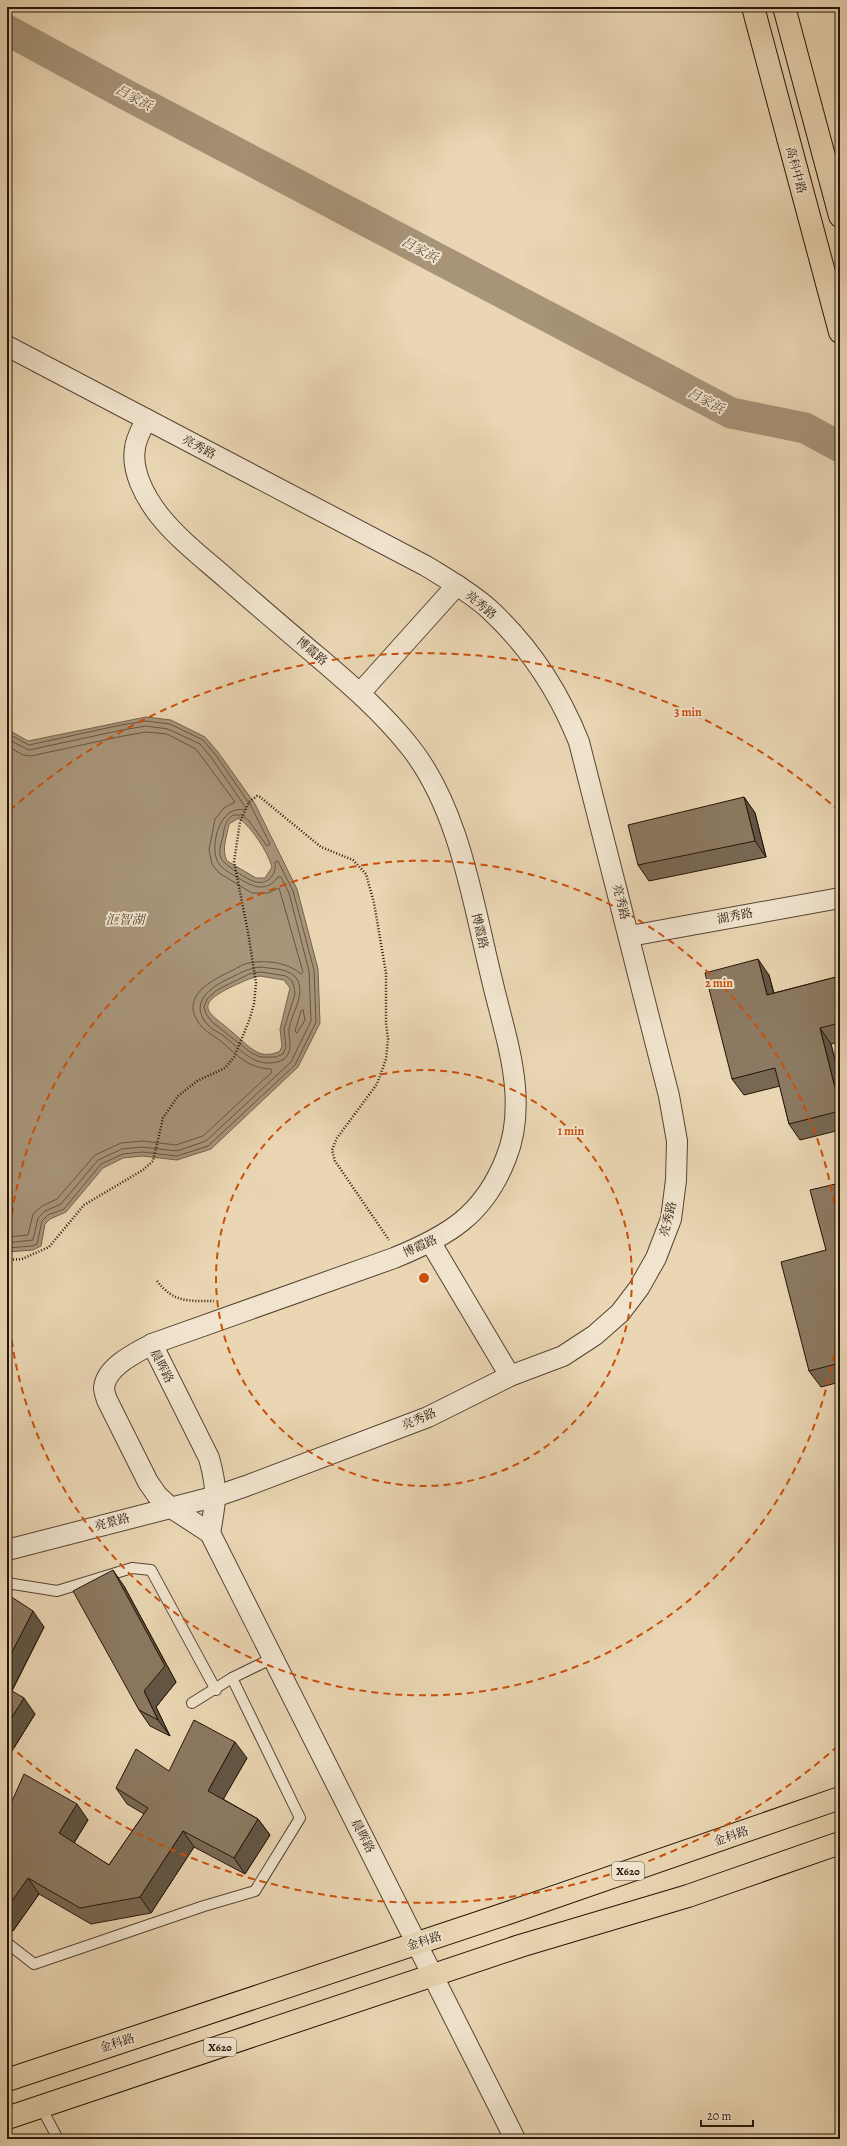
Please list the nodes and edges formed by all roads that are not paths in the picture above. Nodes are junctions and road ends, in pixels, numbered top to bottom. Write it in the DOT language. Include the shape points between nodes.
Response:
graph roads {
  1 [pos="753,7"];
  2 [pos="784,7"];
  3 [pos="840,216"];
  4 [pos="840,332"];
  5 [pos="7,346"];
  6 [pos="146,419"];
  7 [pos="457,585"];
  8 [pos="360,693"];
  9 [pos="840,898"];
  10 [pos="630,936"];
  11 [pos="431,1243"];
  12 [pos="152,1344"];
  13 [pos="510,1376"];
  14 [pos="217,1496"];
  15 [pos="170,1507"];
  16 [pos="210,1533"];
  17 [pos="7,1550"];
  18 [pos="7,1583"];
  19 [pos="273,1658"];
  20 [pos="232,1678"];
  21 [pos="216,1690"];
  22 [pos="192,1703"];
  23 [pos="840,1798"];
  24 [pos="840,1843"];
  25 [pos="7,1943"];
  26 [pos="417,1943"];
  27 [pos="433,1975"];
  28 [pos="7,2080"];
  29 [pos="41,2107"];
  30 [pos="7,2118"];
  31 [pos="58,2139"];
  32 [pos="514,2139"];
  1 -- 4 [label="main road, 高科中路"];
  2 -- 3 [label="main road"];
  5 -- 6 [label="street, 亮秀路"];
  6 -- 7 [label="street, 亮秀路" via="426,566"];
  6 -- 8 [label="street, 博霞路" via="136,443 134,463 139,480 158,514 205,560"];
  7 -- 8 [label="street"];
  7 -- 10 [label="street, 亮秀路" via="488,609 514,636 552,685 569,717 588,770"];
  8 -- 11 [label="street, 博霞路" via="412,749 438,792 448,816 474,908 512,1064 515,1087 513,1136 498,1178 471,1214"];
  9 -- 10 [label="street, 湖秀路"];
  10 -- 13 [label="street, 亮秀路" via="669,1096 676,1141 676,1180 671,1219 656,1258 639,1288 620,1313 595,1335 563,1356"];
  11 -- 12 [label="street, 博霞路"];
  11 -- 13 [label="street"];
  12 -- 14 [label="street, 晨晖路" via="209,1458"];
  12 -- 15 [label="street, 晨晖路" via="122,1362 110,1374 104,1388 107,1400 148,1482"];
  13 -- 14 [label="street, 亮秀路" via="428,1417"];
  14 -- 15 [label="street, 亮景路"];
  14 -- 16 [label="street, 晨晖路"];
  15 -- 16 [label="street, 晨晖路"];
  15 -- 17 [label="street, 亮景路"];
  16 -- 19 [label="street, 晨晖路"];
  18 -- 21 [label="lane" via="57,1591 132,1568 151,1570"];
  19 -- 20 [label="lane"];
  19 -- 26 [label="street, 晨晖路"];
  20 -- 21 [label="lane"];
  20 -- 25 [label="lane" via="300,1818 255,1891 34,1964"];
  21 -- 22 [label="lane"];
  23 -- 26 [label="main road, 金科路 / X620"];
  24 -- 27 [label="main road, X620" via="688,1896"];
  26 -- 27 [label="street, 晨晖路"];
  26 -- 28 [label="main road, 金科路 / X620"];
  27 -- 29 [label="main road, X620"];
  27 -- 32 [label="street, 晨晖路"];
  29 -- 30 [label="main road, X620"];
  29 -- 31 [label="lane"];
}
